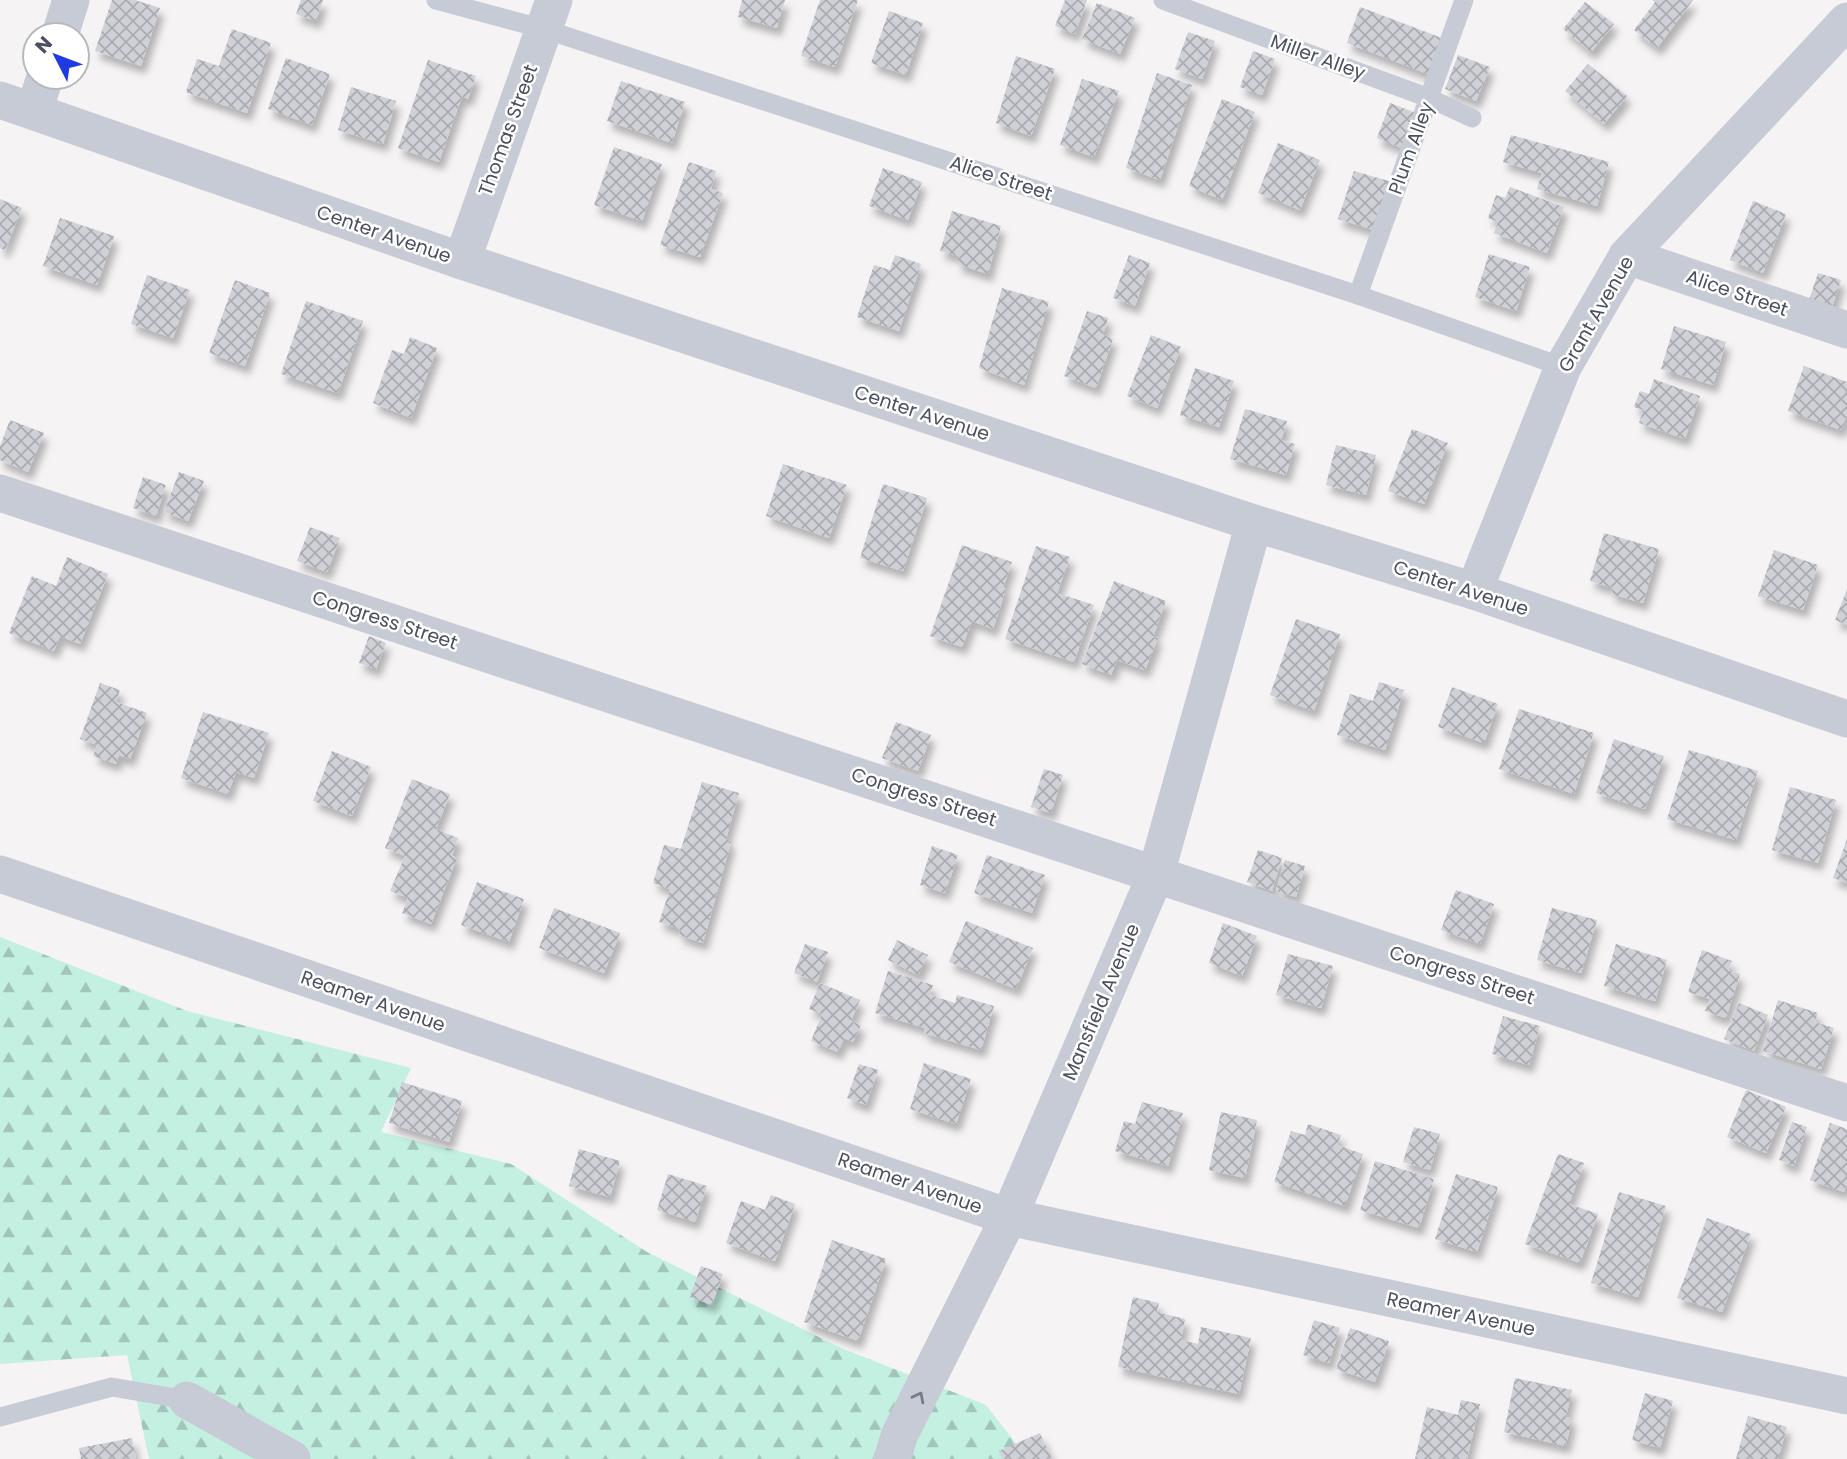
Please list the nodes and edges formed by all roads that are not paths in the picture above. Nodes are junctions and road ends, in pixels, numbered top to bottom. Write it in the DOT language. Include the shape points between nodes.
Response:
graph roads {
  1 [pos="71,0"];
  2 [pos="436,0"];
  3 [pos="1163,0"];
  4 [pos="1464,0"];
  5 [pos="549,14"];
  6 [pos="64,21"];
  7 [pos="1847,21"];
  8 [pos="26,96"];
  9 [pos="1429,98"];
  10 [pos="1472,118"];
  11 [pos="1627,256"];
  12 [pos="462,261"];
  13 [pos="1358,295"];
  14 [pos="1847,330"];
  15 [pos="1563,367"];
  16 [pos="0,493"];
  17 [pos="1254,523"];
  18 [pos="1474,591"];
  19 [pos="1847,719"];
  20 [pos="0,874"];
  21 [pos="1156,874"];
  22 [pos="1847,1103"];
  23 [pos="1009,1217"];
  24 [pos="1847,1396"];
  25 [pos="187,1400"];
  26 [pos="0,1417"];
  27 [pos="292,1459"];
  28 [pos="892,1459"];
  1 -- 6 [label="street"];
  2 -- 5 [label="lane, Alice Street"];
  3 -- 9 [label="lane, Miller Alley"];
  4 -- 9 [label="lane, Plum Alley"];
  5 -- 12 [label="street, Thomas Street"];
  5 -- 13 [label="lane, Alice Street"];
  7 -- 11 [label="street, Grant Avenue"];
  8 -- 12 [label="street, Center Avenue"];
  9 -- 10 [label="lane, Miller Alley"];
  9 -- 13 [label="lane, Plum Alley"];
  11 -- 14 [label="street, Alice Street"];
  11 -- 15 [label="street, Grant Avenue"];
  12 -- 17 [label="street, Center Avenue"];
  13 -- 15 [label="lane, Alice Street"];
  15 -- 18 [label="street, Grant Avenue"];
  16 -- 21 [label="street, Congress Street"];
  17 -- 18 [label="street, Center Avenue"];
  17 -- 21 [label="street, Mansfield Avenue"];
  18 -- 19 [label="street, Center Avenue"];
  20 -- 23 [label="street, Reamer Avenue"];
  21 -- 22 [label="street, Congress Street"];
  21 -- 23 [label="street, Mansfield Avenue"];
  23 -- 24 [label="street, Reamer Avenue"];
  28 -- 23 [label="street, Mansfield Avenue, one-way" via="900,1434"];
  25 -- 26 [label="lane" via="112,1387"];
  25 -- 27 [label="street"];
}
